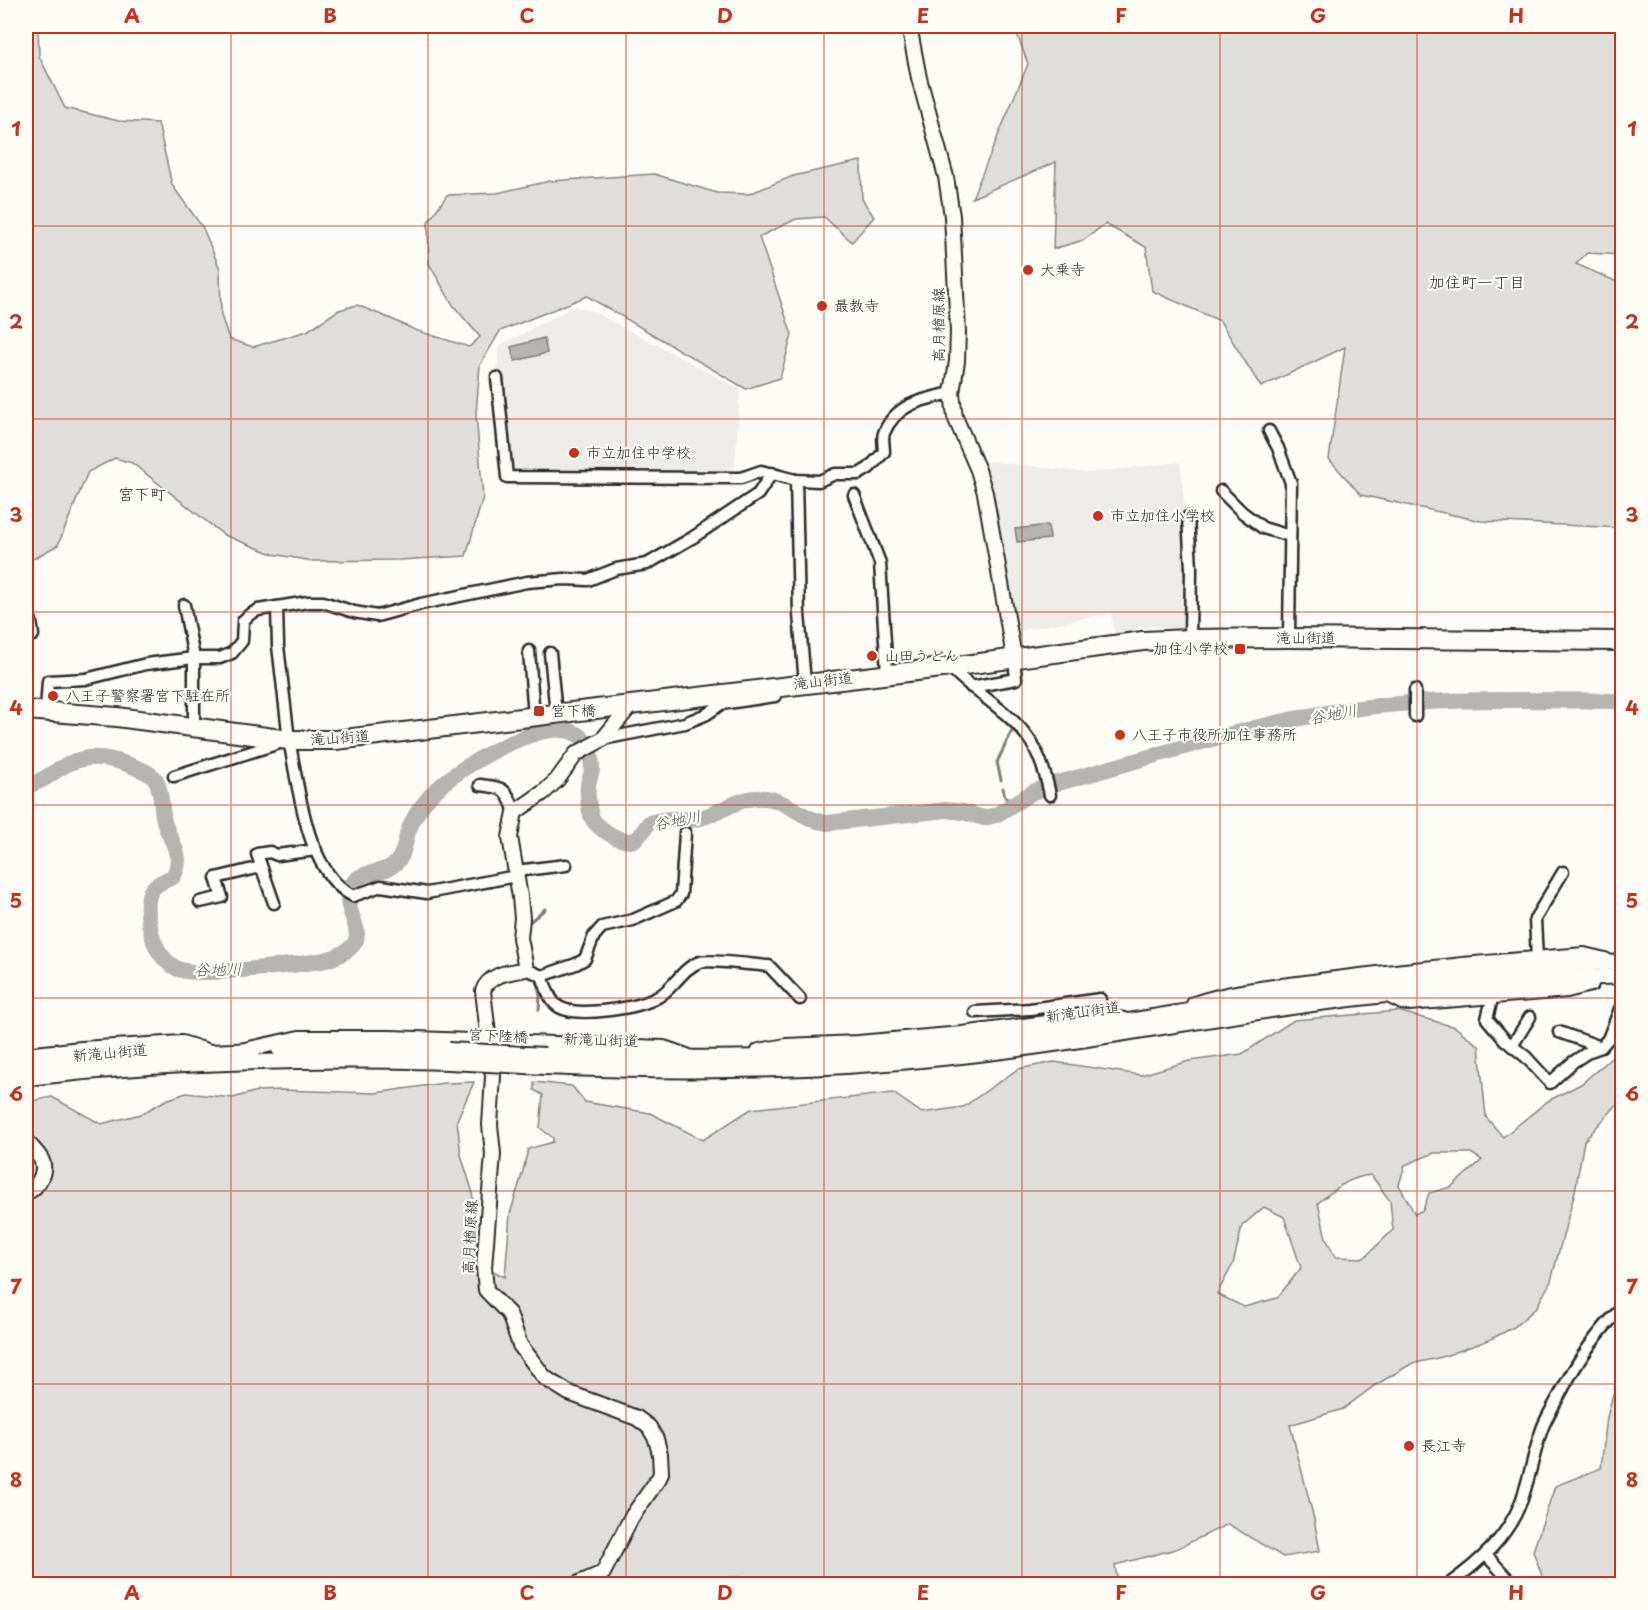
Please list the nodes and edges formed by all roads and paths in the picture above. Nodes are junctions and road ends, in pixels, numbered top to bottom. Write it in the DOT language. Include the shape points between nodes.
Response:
graph roads {
  1 [pos="909,26"];
  2 [pos="497,378"];
  3 [pos="952,393"];
  4 [pos="1269,431"];
  5 [pos="772,473"];
  6 [pos="796,480"];
  7 [pos="1221,491"];
  8 [pos="854,495"];
  9 [pos="1188,517"];
  10 [pos="1290,536"];
  11 [pos="184,605"];
  12 [pos="277,607"];
  13 [pos="26,621"];
  14 [pos="26,636"];
  15 [pos="1289,638"];
  16 [pos="1190,639"];
  17 [pos="1623,641"];
  18 [pos="529,651"];
  19 [pos="550,653"];
  20 [pos="1014,657"];
  21 [pos="194,658"];
  22 [pos="950,667"];
  23 [pos="887,673"];
  24 [pos="805,682"];
  25 [pos="971,687"];
  26 [pos="1415,692"];
  27 [pos="631,705"];
  28 [pos="26,710"];
  29 [pos="46,710"];
  30 [pos="556,714"];
  31 [pos="1415,714"];
  32 [pos="534,717"];
  33 [pos="194,728"];
  34 [pos="289,740"];
  35 [pos="592,744"];
  36 [pos="174,777"];
  37 [pos="480,785"];
  38 [pos="1050,794"];
  39 [pos="513,815"];
  40 [pos="685,833"];
  41 [pos="316,850"];
  42 [pos="566,865"];
  43 [pos="261,867"];
  44 [pos="1563,872"];
  45 [pos="516,873"];
  46 [pos="200,902"];
  47 [pos="274,903"];
  48 [pos="1538,959"];
  49 [pos="1618,962"];
  50 [pos="526,969"];
  51 [pos="542,976"];
  52 [pos="1623,977"];
  53 [pos="1388,995"];
  54 [pos="1493,995"];
  55 [pos="800,999"];
  56 [pos="1100,999"];
  57 [pos="1623,1004"];
  58 [pos="1050,1006"];
  59 [pos="975,1012"];
  60 [pos="1530,1017"];
  61 [pos="1155,1018"];
  62 [pos="1058,1022"];
  63 [pos="1130,1022"];
  64 [pos="1559,1032"];
  65 [pos="488,1043"];
  66 [pos="1512,1046"];
  67 [pos="1601,1047"];
  68 [pos="245,1050"];
  69 [pos="212,1053"];
  70 [pos="26,1055"];
  71 [pos="449,1056"];
  72 [pos="724,1058"];
  73 [pos="693,1059"];
  74 [pos="545,1061"];
  75 [pos="26,1066"];
  76 [pos="80,1072"];
  77 [pos="26,1078"];
  78 [pos="26,1088"];
  79 [pos="26,1140"];
  80 [pos="26,1193"];
  81 [pos="1623,1308"];
  82 [pos="1486,1555"];
  83 [pos="577,1584"];
  84 [pos="1449,1584"];
  85 [pos="1513,1584"];
  1 -- 3 [label="main road, 高月楢原線" via="952,216 958,331"];
  2 -- 5 [label="street" via="507,477 741,478 761,471"];
  3 -- 6 [label="street" via="911,403 893,419 884,434 884,452 859,474 835,474 819,481"];
  3 -- 20 [label="main road, 高月楢原線" via="954,417 985,493"];
  4 -- 10 [label="street" via="1291,483"];
  5 -- 6 [label="street"];
  5 -- 12 [label="street" via="758,494 648,564 588,579 527,582 377,616 323,602"];
  6 -- 24 [label="street"];
  7 -- 10 [label="street" via="1263,528"];
  8 -- 23 [label="street" via="880,563"];
  9 -- 16 [label="street"];
  10 -- 15 [label="street"];
  11 -- 21 [label="street"];
  12 -- 21 [label="street" via="258,610 243,621 242,641 232,653 220,658"];
  12 -- 34 [label="street"];
  13 -- 14 [label="street" via="31,621 33,634"];
  15 -- 16 [label="highway, 滝山街道"];
  15 -- 17 [label="highway, 滝山街道"];
  16 -- 20 [label="highway, 滝山街道"];
  18 -- 32 [label="street"];
  19 -- 30 [label="street"];
  20 -- 22 [label="highway, 滝山街道"];
  20 -- 25 [label="street" via="1016,679"];
  21 -- 29 [label="street" via="146,664 86,679 48,681"];
  21 -- 33 [label="street"];
  22 -- 23 [label="highway, 滝山街道"];
  22 -- 25 [label="street"];
  23 -- 24 [label="highway, 滝山街道"];
  24 -- 27 [label="highway, 滝山街道"];
  24 -- 35 [label="street" via="793,694 721,704 685,723"];
  25 -- 38 [label="street" via="1027,736"];
  26 -- 31 [label="street"];
  27 -- 30 [label="highway, 滝山街道"];
  27 -- 35 [label="main road"];
  28 -- 29 [label="highway, 滝山街道"];
  29 -- 33 [label="highway, 滝山街道"];
  30 -- 32 [label="highway, 滝山街道"];
  32 -- 34 [label="highway, 滝山街道" via="336,740"];
  33 -- 34 [label="highway, 滝山街道"];
  34 -- 36 [label="street"];
  34 -- 41 [label="street" via="306,823"];
  35 -- 39 [label="main road" via="576,754 544,792"];
  37 -- 39 [label="street" via="507,792"];
  39 -- 45 [label="main road" via="510,837"];
  40 -- 51 [label="street" via="681,894 676,901 633,920 602,927 585,959"];
  41 -- 43 [label="street" via="257,854"];
  41 -- 45 [label="street" via="332,881 349,894 381,886 427,893"];
  42 -- 45 [label="street"];
  43 -- 46 [label="street" via="216,878 222,897"];
  43 -- 47 [label="street"];
  44 -- 48 [label="street" via="1535,919"];
  45 -- 50 [label="main road"];
  48 -- 49 [label="main road" via="1589,955"];
  48 -- 61 [label="main road" via="1405,970 1251,990 1219,996"];
  49 -- 61 [label="main road, 新滝山街道" via="1388,982"];
  50 -- 51 [label="street"];
  50 -- 65 [label="main road, 高月楢原線" via="499,975 486,983"];
  51 -- 55 [label="street" via="554,1003 573,1012 620,1008 652,1000 695,964 706,962 769,966"];
  52 -- 53 [label="main road, 新滝山街道"];
  52 -- 54 [label="main road" via="1567,990"];
  53 -- 54 [label="main road" via="1409,1003"];
  53 -- 74 [label="main road, 新滝山街道" via="1086,1040 910,1061 706,1070"];
  54 -- 66 [label="street" via="1487,1019"];
  56 -- 58 [label="street"];
  57 -- 67 [label="street"];
  58 -- 59 [label="street"];
  58 -- 62 [label="street"];
  60 -- 66 [label="street"];
  61 -- 63 [label="main road, 新滝山街道"];
  62 -- 63 [label="main road" via="1099,1016"];
  62 -- 72 [label="main road" via="942,1036 786,1046"];
  63 -- 72 [label="main road, 新滝山街道" via="927,1048"];
  64 -- 67 [label="street"];
  65 -- 68 [label="main road" via="299,1038"];
  65 -- 73 [label="main road" via="664,1048"];
  65 -- 83 [label="main road, 高月楢原線" via="493,1076 490,1125 494,1154 486,1290 508,1314 520,1345 545,1378 569,1393 643,1422 653,1433 660,1454 659,1478 631,1518 603,1573"];
  66 -- 67 [label="street" via="1550,1083 1573,1062"];
  68 -- 69 [label="main road, 新滝山街道"];
  68 -- 71 [label="main road, 新滝山街道"];
  69 -- 70 [label="main road" via="182,1043"];
  69 -- 75 [label="main road, 新滝山街道"];
  71 -- 74 [label="main road, 宮下陸橋, bridge"];
  71 -- 76 [label="main road, 新滝山街道"];
  72 -- 73 [label="main road, 新滝山街道"];
  73 -- 74 [label="main road, 新滝山街道"];
  76 -- 77 [label="main road, 新滝山街道"];
  76 -- 78 [label="main road"];
  79 -- 80 [label="main road" via="39,1156 43,1170 40,1180"];
  81 -- 82 [label="street" via="1600,1331 1570,1375 1543,1426 1522,1500"];
  82 -- 84 [label="street"];
  82 -- 85 [label="street"];
}
